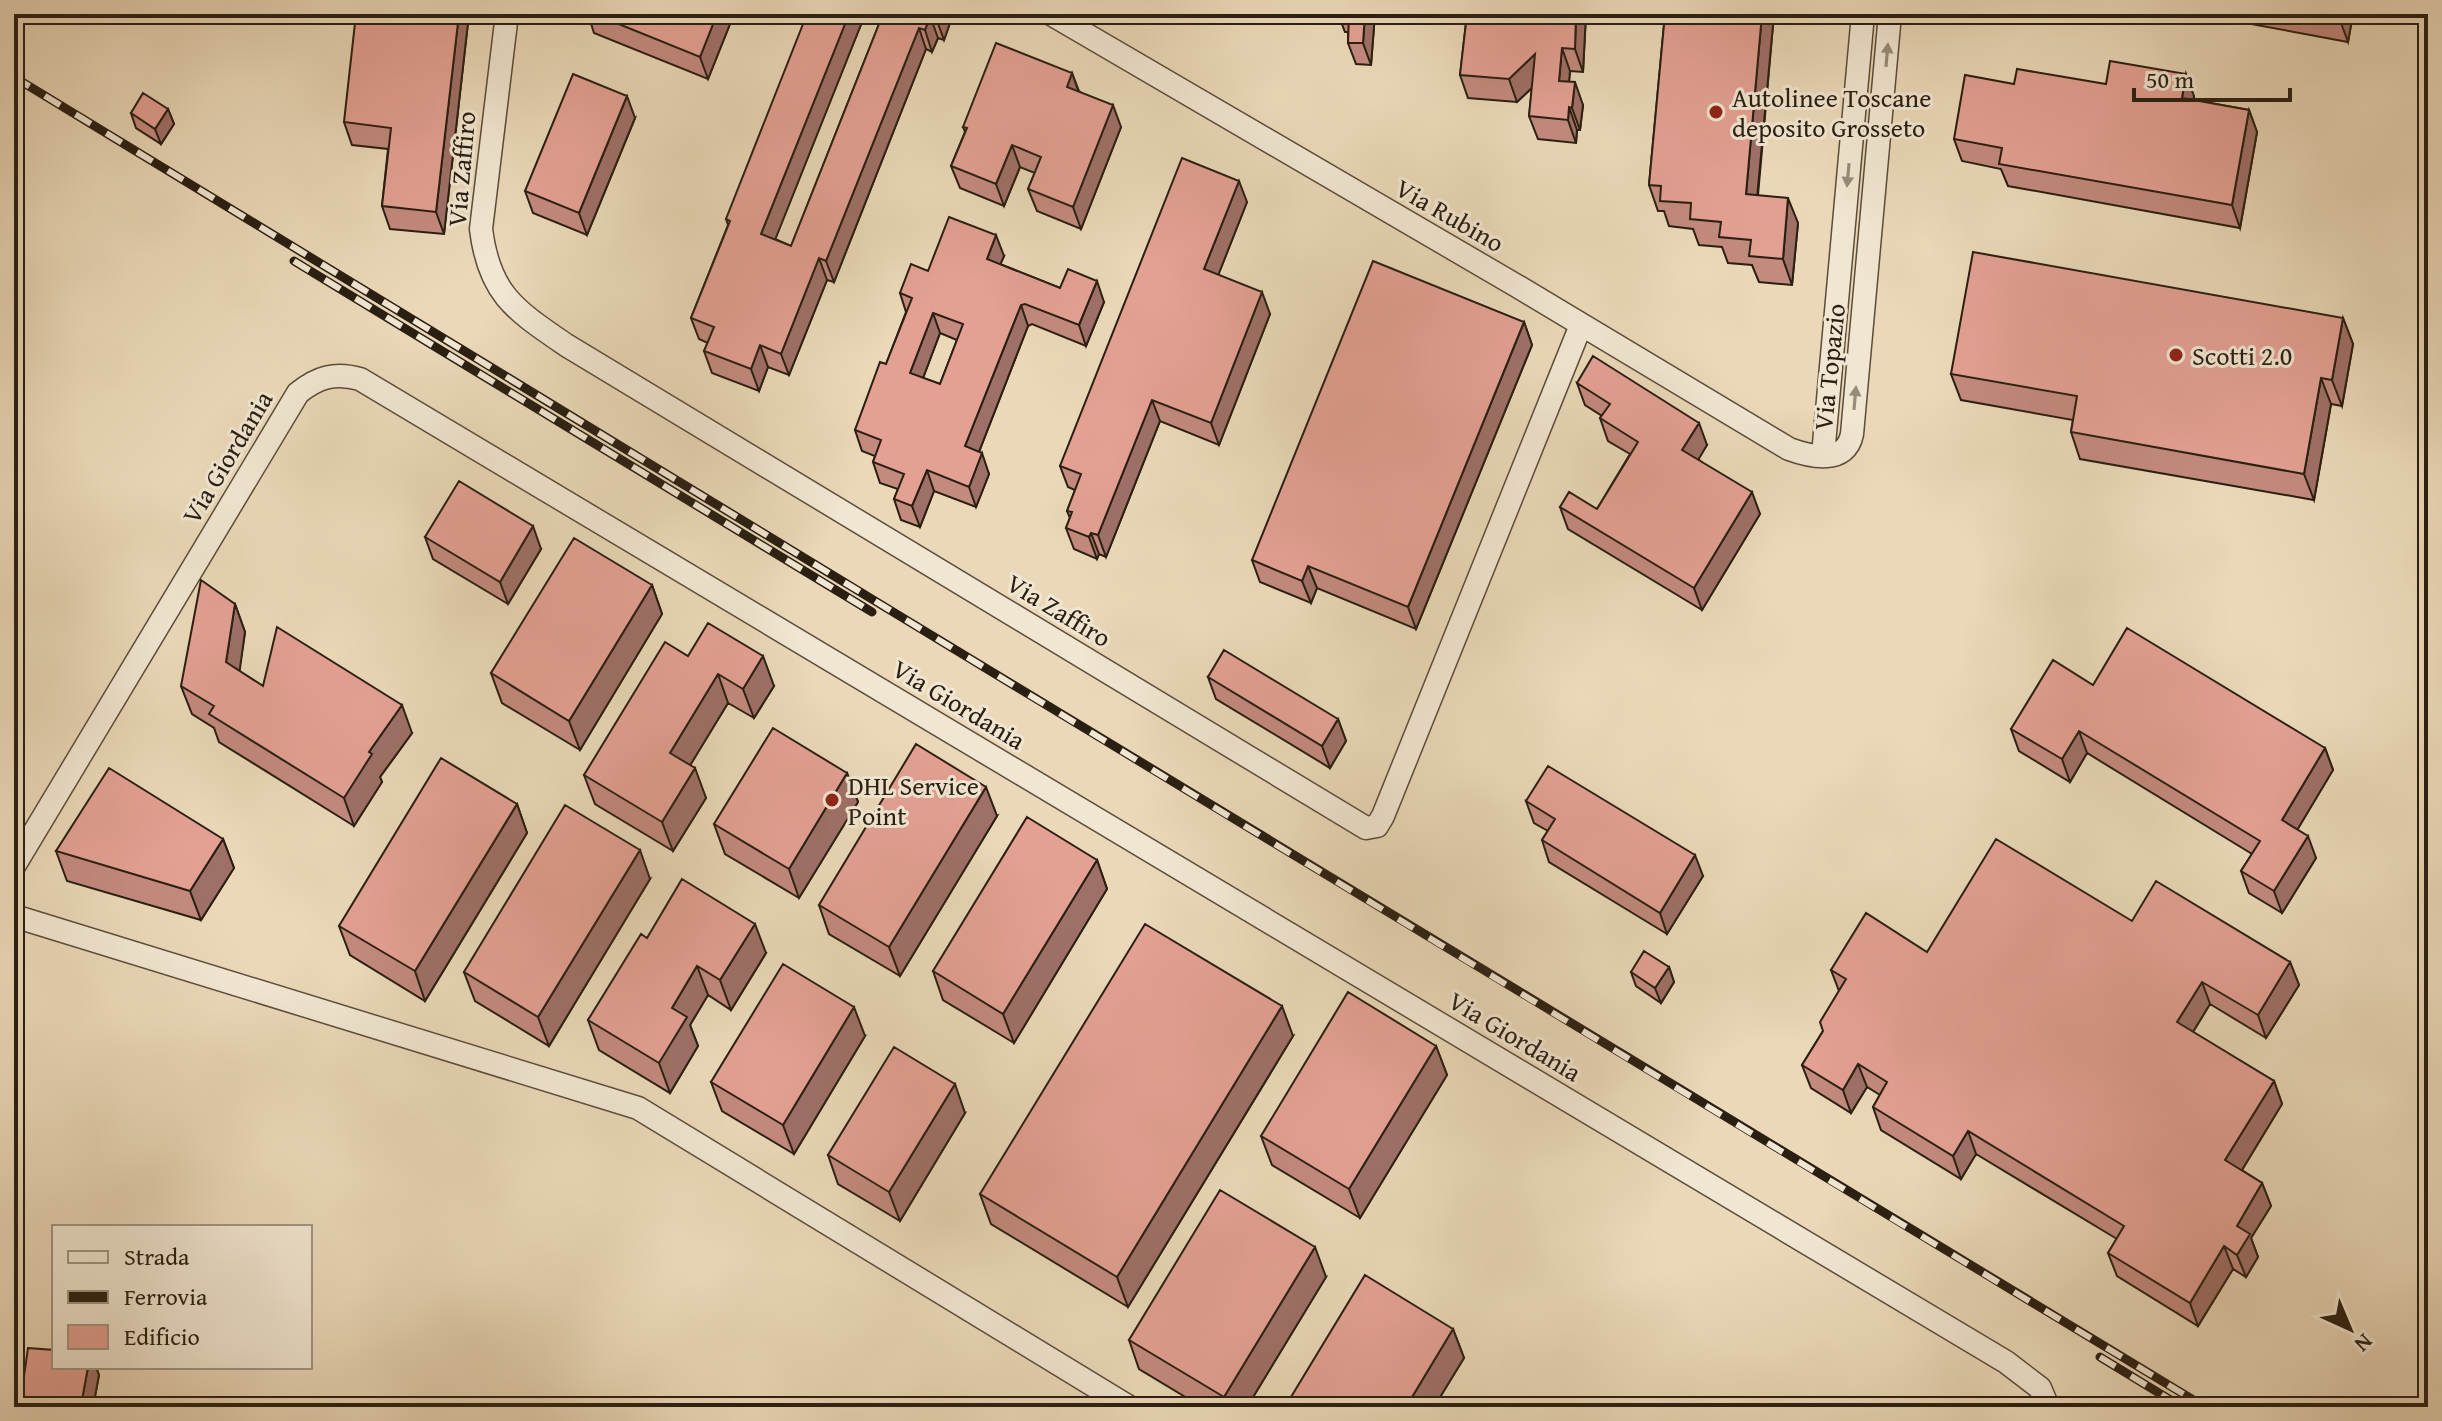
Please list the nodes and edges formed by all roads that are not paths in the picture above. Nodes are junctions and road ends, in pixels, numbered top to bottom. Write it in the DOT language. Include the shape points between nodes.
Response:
graph roads {
  1 [pos="507,14"];
  2 [pos="1051,14"];
  3 [pos="1863,14"];
  4 [pos="1890,14"];
  5 [pos="1581,325"];
  6 [pos="1823,455"];
  7 [pos="14,866"];
  8 [pos="14,916"];
  9 [pos="1129,1407"];
  10 [pos="2048,1407"];
  1 -- 5 [label="street, Via Zaffiro" via="481,229 493,280 524,317 1366,828 1377,826 1383,816"];
  2 -- 5 [label="street, Via Rubino"];
  3 -- 6 [label="street, Via Topazio, one-way"];
  6 -- 4 [label="street, Via Topazio, one-way" via="1841,454 1851,440"];
  5 -- 6 [label="street, Via Rubino" via="1789,449"];
  7 -- 10 [label="street, Via Giordania" via="298,393 326,376 351,376 2006,1362 2040,1388"];
  8 -- 9 [label="street" via="638,1108"];
}
